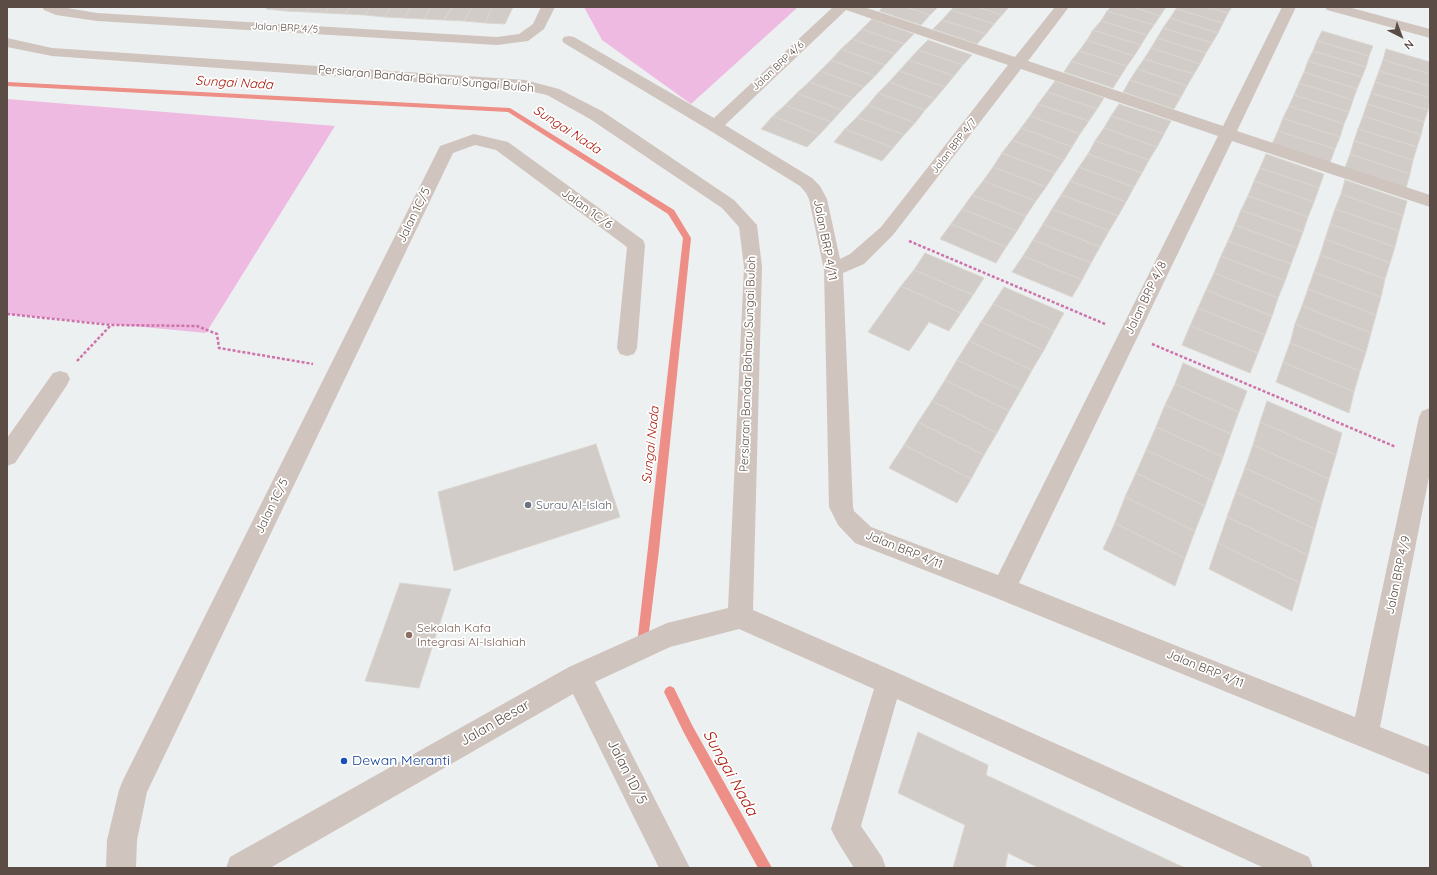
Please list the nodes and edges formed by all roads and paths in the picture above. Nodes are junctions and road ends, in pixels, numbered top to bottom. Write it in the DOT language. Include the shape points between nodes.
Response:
graph roads {
  1 [pos="49,7"];
  2 [pos="548,7"];
  3 [pos="841,7"];
  4 [pos="850,7"];
  5 [pos="1062,7"];
  6 [pos="1289,7"];
  7 [pos="1332,7"];
  8 [pos="1430,34"];
  9 [pos="569,40"];
  10 [pos="7,42"];
  11 [pos="1018,63"];
  12 [pos="715,126"];
  13 [pos="1227,133"];
  14 [pos="446,150"];
  15 [pos="1430,201"];
  16 [pos="887,231"];
  17 [pos="833,270"];
  18 [pos="7,314"];
  19 [pos="111,325"];
  20 [pos="1129,334"];
  21 [pos="627,348"];
  22 [pos="340,368"];
  23 [pos="60,379"];
  24 [pos="1430,417"];
  25 [pos="7,456"];
  26 [pos="1422,458"];
  27 [pos="1004,589"];
  28 [pos="740,617"];
  29 [pos="578,676"];
  30 [pos="889,682"];
  31 [pos="1365,734"];
  32 [pos="1430,761"];
  33 [pos="121,868"];
  34 [pos="241,868"];
  35 [pos="675,868"];
  36 [pos="872,868"];
  37 [pos="1298,868"];
  1 -- 2 [label="street, Jalan BRP 4/5" via="61,12 97,17 497,41 523,38 539,26"];
  3 -- 12 [label="street, Jalan BRP 4/6"];
  4 -- 11 [label="street"];
  5 -- 11 [label="street, Jalan BRP 4/7"];
  6 -- 13 [label="street, Jalan BRP 4/8"];
  7 -- 8 [label="street"];
  9 -- 12 [label="street, Jalan BRP 4/11"];
  10 -- 28 [label="street, Persiaran Bandar Baharu Sungai Buloh" via="52,52 525,85 553,92 596,115 728,204 748,225 754,267"];
  11 -- 13 [label="street"];
  11 -- 16 [label="street, Jalan BRP 4/7"];
  12 -- 17 [label="street, Jalan BRP 4/11" via="806,182 814,190 818,198"];
  13 -- 15 [label="street"];
  13 -- 20 [label="street, Jalan BRP 4/8"];
  14 -- 21 [label="street, Jalan 1C/6" via="474,139 502,146 636,245"];
  14 -- 22 [label="street, Jalan 1C/5"];
  16 -- 17 [label="street, Jalan BRP 4/7" via="857,259"];
  16 -- 20 [label="path"];
  17 -- 27 [label="street, Jalan BRP 4/11" via="841,507 846,518 863,535"];
  18 -- 19 [label="path"];
  19 -- 22 [label="path" via="197,326 216,334 220,348"];
  19 -- 23 [label="path"];
  20 -- 26 [label="path"];
  20 -- 27 [label="street, Jalan BRP 4/8"];
  22 -- 33 [label="street, Jalan 1C/5" via="134,790 122,840"];
  23 -- 25 [label="street"];
  24 -- 26 [label="street, Jalan BRP 4/9"];
  26 -- 31 [label="street, Jalan BRP 4/9"];
  27 -- 31 [label="street, Jalan BRP 4/11"];
  28 -- 29 [label="street, Jalan Besar" via="668,635"];
  28 -- 30 [label="street"];
  29 -- 34 [label="street, Jalan Besar"];
  29 -- 35 [label="street, Jalan 1D/5"];
  30 -- 36 [label="street" via="846,829"];
  30 -- 37 [label="street"];
  31 -- 32 [label="street, Jalan BRP 4/11"];
}
